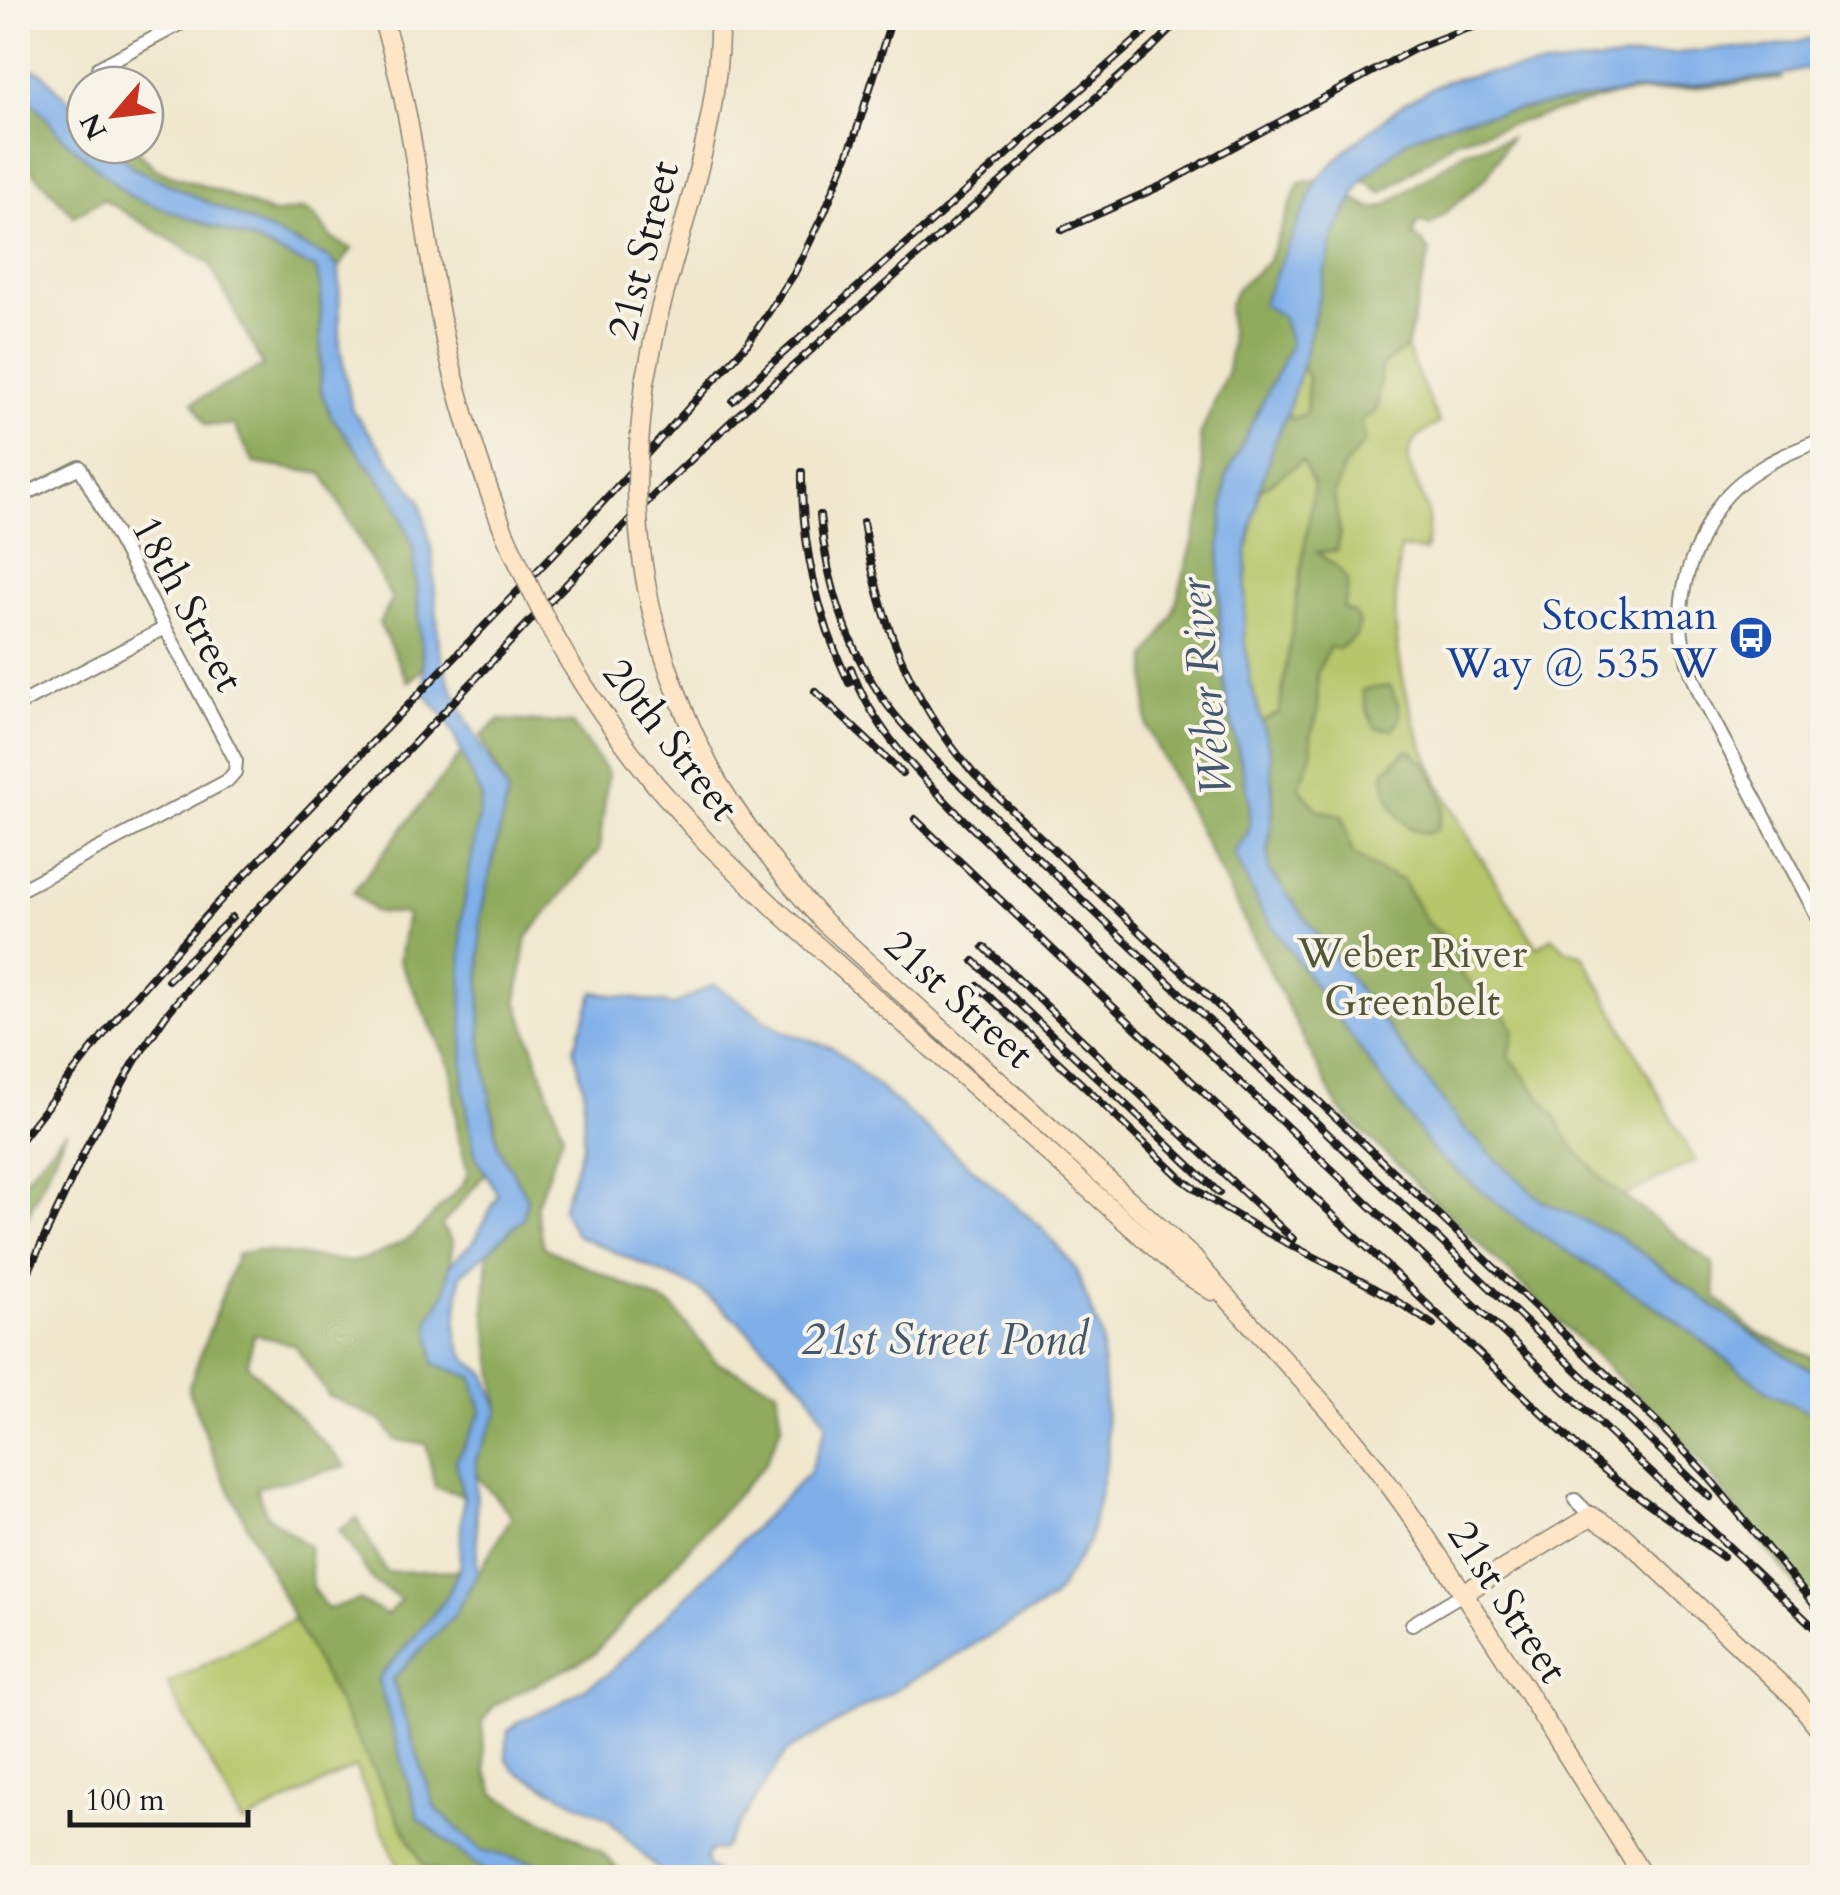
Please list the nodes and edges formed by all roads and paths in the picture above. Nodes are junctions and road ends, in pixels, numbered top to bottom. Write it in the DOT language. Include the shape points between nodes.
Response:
graph roads {
  1 [pos="191,18"];
  2 [pos="382,18"];
  3 [pos="719,18"];
  4 [pos="104,65"];
  5 [pos="1822,440"];
  6 [pos="18,498"];
  7 [pos="165,628"];
  8 [pos="18,705"];
  9 [pos="18,891"];
  10 [pos="1822,925"];
  11 [pos="1229,1303"];
  12 [pos="1575,1500"];
  13 [pos="1591,1516"];
  14 [pos="1464,1593"];
  15 [pos="1412,1624"];
  16 [pos="1822,1732"];
  17 [pos="1644,1878"];
  1 -- 4 [label="street"];
  2 -- 11 [label="main road, 20th Street, bridge" via="444,334 484,480 530,589 614,732 706,842 779,912 1180,1270"];
  3 -- 11 [label="main road, 21st Street, bridge" via="706,138 659,315 639,440 640,542 676,696 718,782 784,879 1193,1258"];
  5 -- 10 [label="street" via="1755,472 1715,510 1682,592 1681,626 1702,700"];
  6 -- 7 [label="street, 18th Street" via="80,467"];
  7 -- 8 [label="street"];
  7 -- 9 [label="street, 18th Street" via="230,749 235,772"];
  11 -- 14 [label="main road, 21st Street" via="1360,1448"];
  12 -- 13 [label="street"];
  13 -- 14 [label="main road"];
  13 -- 16 [label="main road" via="1664,1575 1796,1699"];
  14 -- 15 [label="street"];
  14 -- 17 [label="main road, 21st Street"];
}
